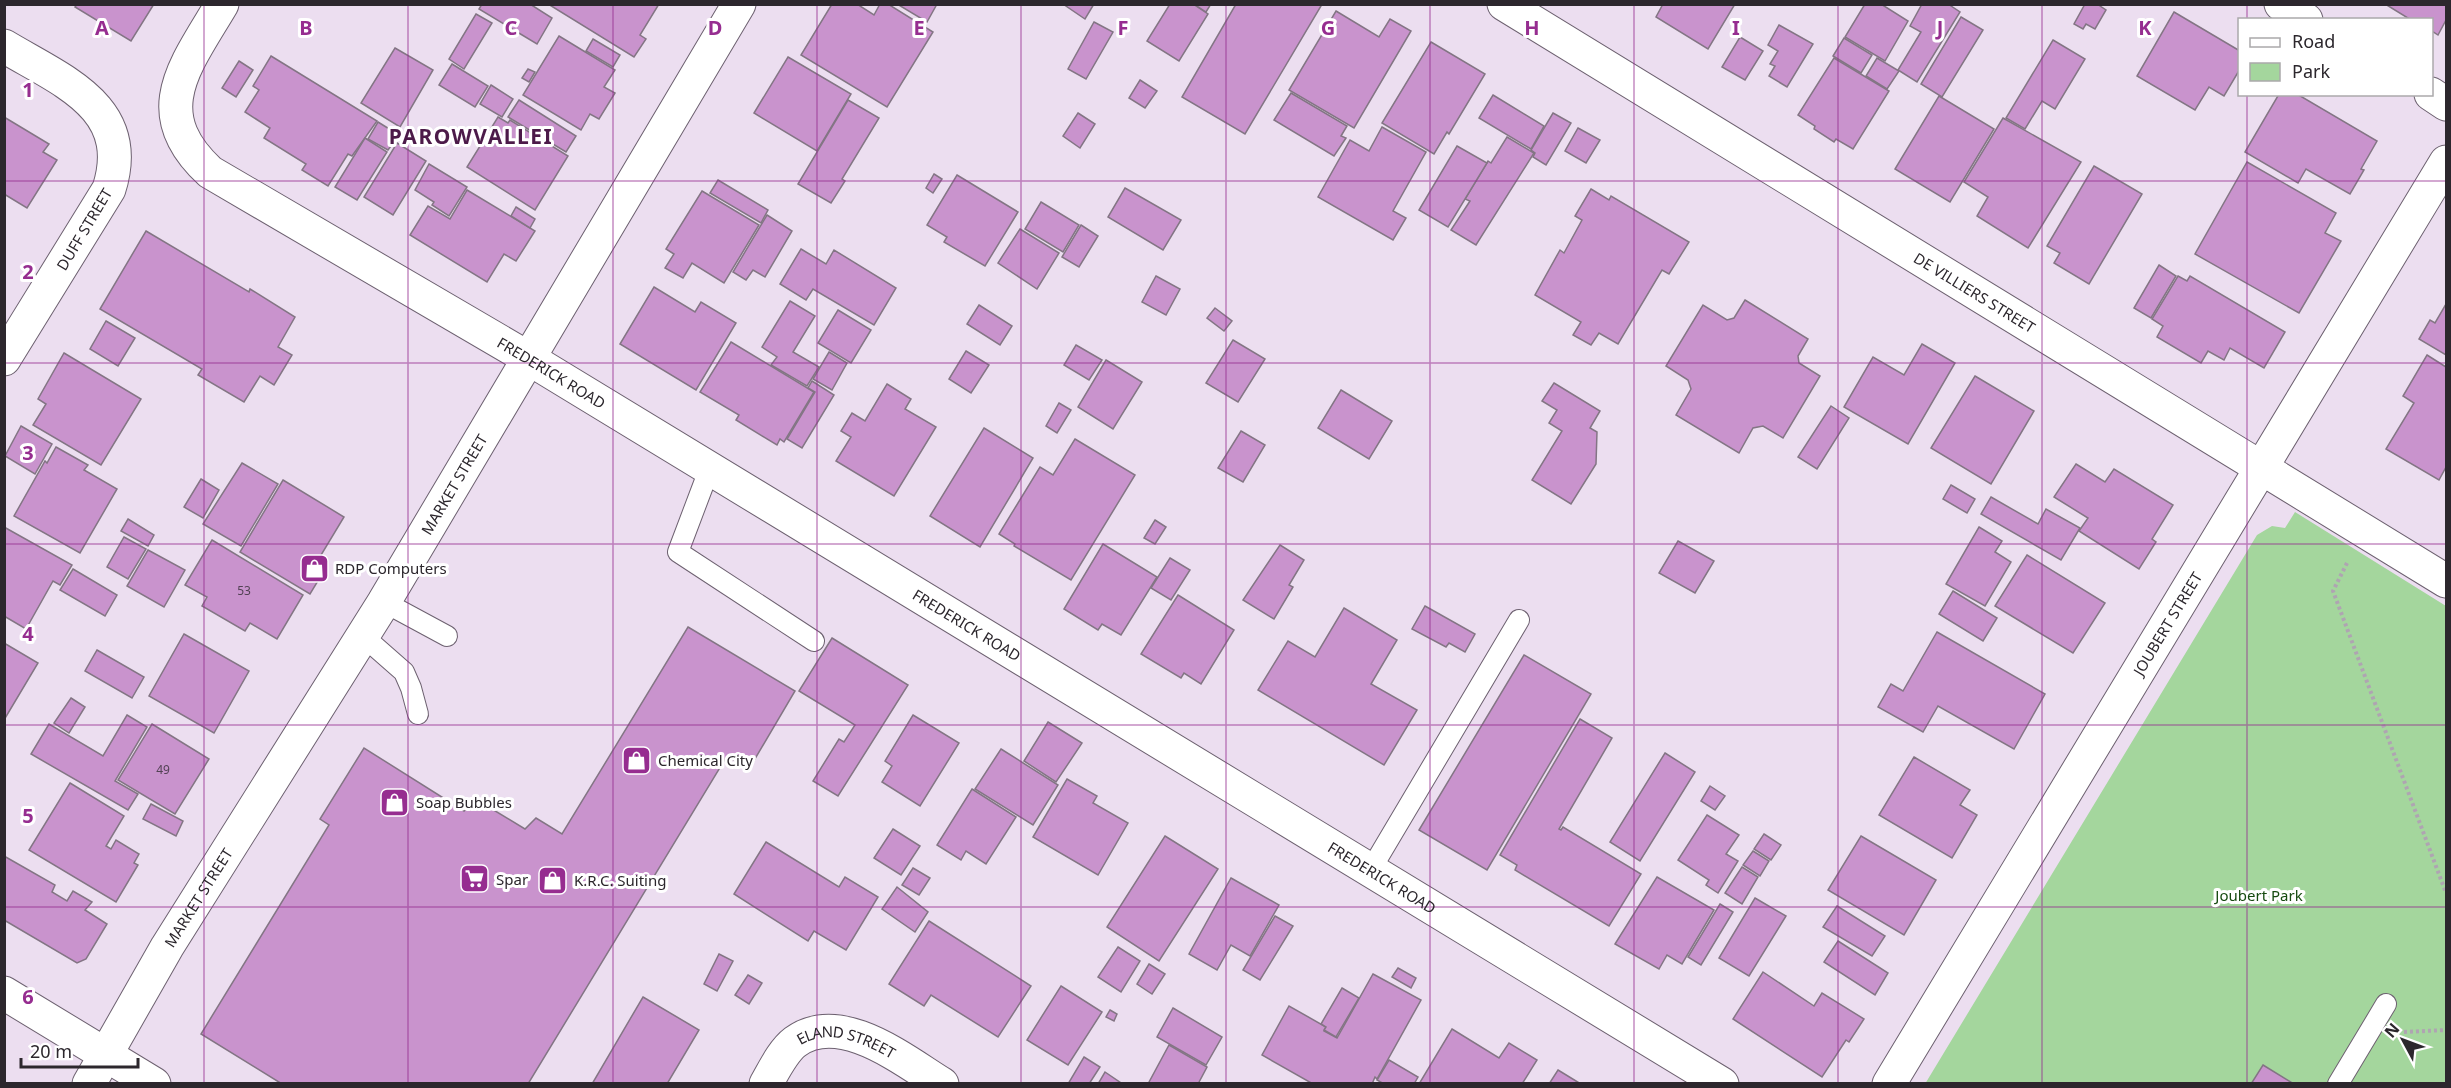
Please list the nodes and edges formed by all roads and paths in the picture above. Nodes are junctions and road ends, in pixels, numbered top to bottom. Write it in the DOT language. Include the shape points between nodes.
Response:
graph roads {
  1 [pos="222,4"];
  2 [pos="739,4"];
  3 [pos="1504,4"];
  4 [pos="2282,4"];
  5 [pos="2303,18"];
  6 [pos="4,46"];
  7 [pos="2433,95"];
  8 [pos="2446,104"];
  9 [pos="2446,162"];
  10 [pos="528,358"];
  11 [pos="4,359"];
  12 [pos="2262,468"];
  13 [pos="709,470"];
  14 [pos="2363,530"];
  15 [pos="2446,581"];
  16 [pos="384,602"];
  17 [pos="1519,620"];
  18 [pos="363,636"];
  19 [pos="447,636"];
  20 [pos="814,641"];
  21 [pos="418,714"];
  22 [pos="1370,871"];
  23 [pos="2446,893"];
  24 [pos="4,993"];
  25 [pos="2386,1004"];
  26 [pos="105,1054"];
  27 [pos="89,1083"];
  28 [pos="154,1083"];
  29 [pos="766,1083"];
  30 [pos="942,1083"];
  31 [pos="1722,1083"];
  32 [pos="1889,1083"];
  33 [pos="2338,1083"];
  1 -- 10 [label="street, FREDERICK ROAD" via="183,70 175,103 183,140 195,158 210,172"];
  2 -- 10 [label="street, MARKET STREET"];
  3 -- 12 [label="street, DE VILLIERS STREET"];
  4 -- 5 [label="street"];
  6 -- 11 [label="street, DUFF STREET" via="84,94 105,119 115,151 115,171 109,189"];
  7 -- 8 [label="street"];
  9 -- 12 [label="street, JOUBERT STREET"];
  10 -- 13 [label="street, FREDERICK ROAD"];
  10 -- 16 [label="street, MARKET STREET"];
  12 -- 14 [label="street, DE VILLIERS STREET"];
  12 -- 32 [label="street, JOUBERT STREET"];
  13 -- 20 [label="lane" via="678,552"];
  13 -- 22 [label="street, FREDERICK ROAD"];
  14 -- 15 [label="street, DE VILLIERS STREET"];
  14 -- 23 [label="path" via="2333,591"];
  16 -- 18 [label="street, MARKET STREET"];
  16 -- 19 [label="lane"];
  17 -- 22 [label="lane"];
  18 -- 21 [label="lane" via="404,672"];
  18 -- 26 [label="street, MARKET STREET" via="167,947"];
  22 -- 31 [label="street, FREDERICK ROAD"];
  24 -- 26 [label="street"];
  25 -- 33 [label="lane"];
  26 -- 27 [label="street, MARKET STREET"];
  26 -- 28 [label="street"];
  29 -- 30 [label="street, ELAND STREET" via="793,1043 810,1033 832,1032 853,1033"];
}
